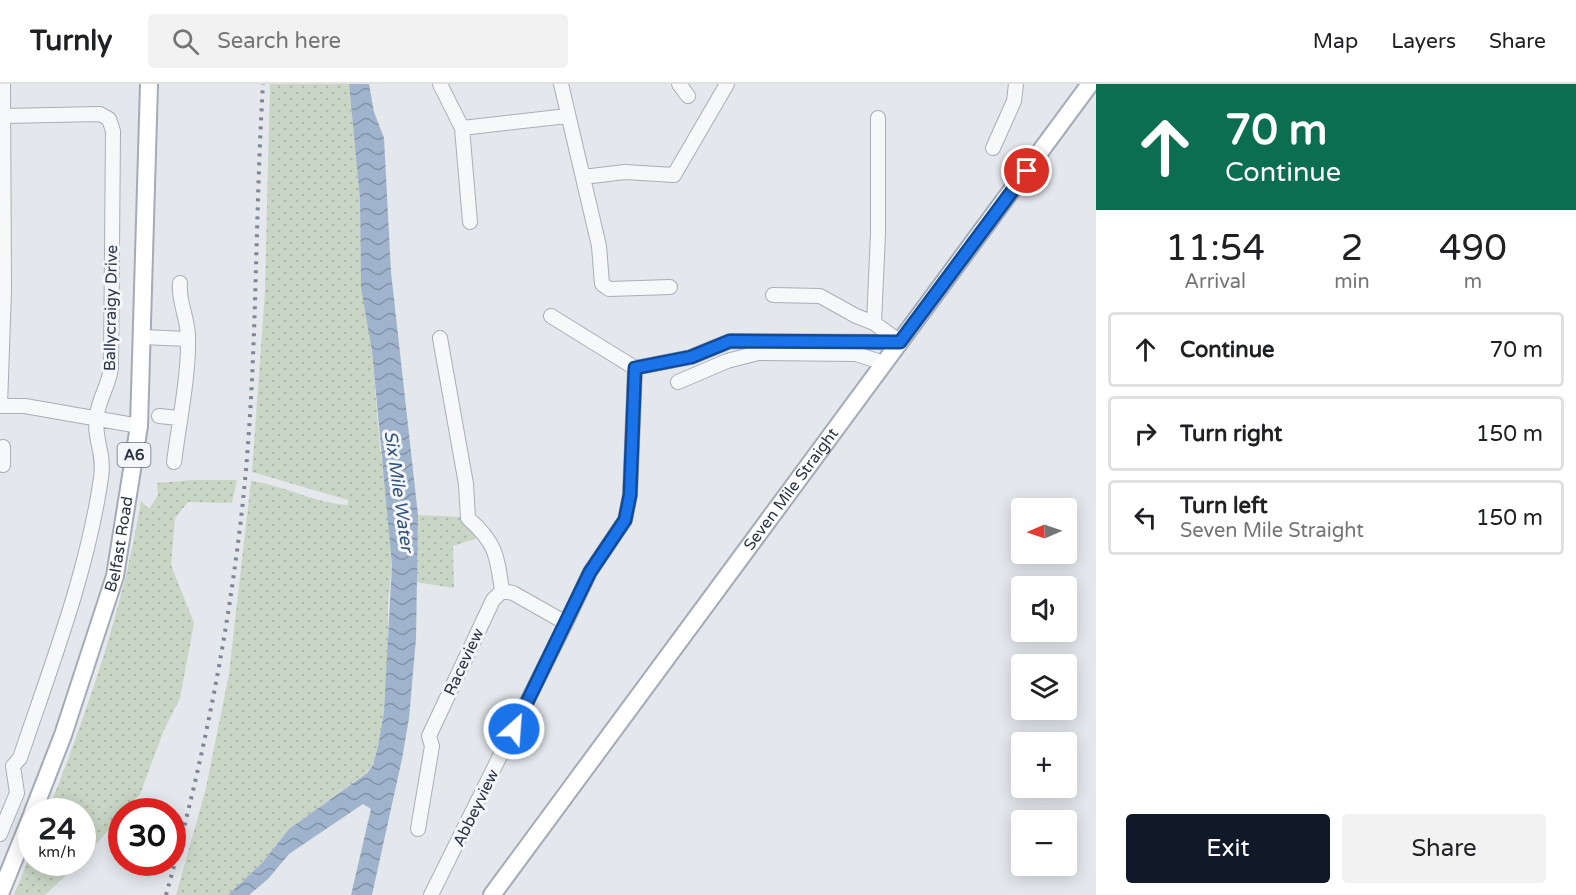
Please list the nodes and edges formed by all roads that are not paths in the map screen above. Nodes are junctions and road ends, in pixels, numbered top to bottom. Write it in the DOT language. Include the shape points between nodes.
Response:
graph roads {
  1 [pos="3,84"];
  2 [pos="149,84"];
  3 [pos="440,84"];
  4 [pos="561,84"];
  5 [pos="679,84"];
  6 [pos="727,84"];
  7 [pos="1016,84"];
  8 [pos="1090,84"];
  9 [pos="688,96"];
  10 [pos="4,116"];
  11 [pos="567,116"];
  12 [pos="878,118"];
  13 [pos="462,128"];
  14 [pos="993,148"];
  15 [pos="583,177"];
  16 [pos="470,222"];
  17 [pos="180,283"];
  18 [pos="670,287"];
  19 [pos="2,290"];
  20 [pos="773,295"];
  21 [pos="551,316"];
  22 [pos="874,323"];
  23 [pos="142,337"];
  24 [pos="440,338"];
  25 [pos="1,339"];
  26 [pos="188,339"];
  27 [pos="900,342"];
  28 [pos="884,363"];
  29 [pos="635,368"];
  30 [pos="678,382"];
  31 [pos="0,406"];
  32 [pos="159,416"];
  33 [pos="179,418"];
  34 [pos="96,419"];
  35 [pos="139,426"];
  36 [pos="3,447"];
  37 [pos="174,462"];
  38 [pos="6,465"];
  39 [pos="502,591"];
  40 [pos="566,623"];
  41 [pos="7,766"];
  42 [pos="38,798"];
  43 [pos="418,829"];
  44 [pos="0,834"];
  45 [pos="18,848"];
  46 [pos="0,894"];
  47 [pos="431,895"];
  48 [pos="492,895"];
  1 -- 10 [label="street"];
  2 -- 23 [label="main road, Belfast Road / A6"];
  3 -- 13 [label="street"];
  4 -- 11 [label="street"];
  5 -- 9 [label="street"];
  6 -- 15 [label="street" via="674,176 616,172"];
  7 -- 14 [label="street" via="1014,101"];
  8 -- 27 [label="main road, Seven Mile Straight"];
  10 -- 19 [label="street"];
  10 -- 34 [label="street, Ballycraigy Drive" via="100,114 112,124 111,368"];
  11 -- 13 [label="street"];
  11 -- 15 [label="street"];
  12 -- 22 [label="street"];
  13 -- 16 [label="street"];
  15 -- 18 [label="street" via="599,246 603,286"];
  17 -- 26 [label="street" via="175,302 187,315"];
  19 -- 25 [label="street"];
  20 -- 22 [label="street" via="820,296"];
  21 -- 29 [label="street"];
  22 -- 27 [label="street"];
  23 -- 26 [label="street"];
  23 -- 35 [label="main road, Belfast Road / A6"];
  24 -- 39 [label="street" via="466,484 468,518 496,550"];
  25 -- 31 [label="street"];
  26 -- 33 [label="street"];
  27 -- 28 [label="main road, Seven Mile Straight"];
  27 -- 29 [label="street" via="730,341 691,357"];
  28 -- 30 [label="street" via="855,354 758,353 727,361"];
  28 -- 48 [label="main road, Seven Mile Straight"];
  29 -- 40 [label="street, Abbeyview" via="630,495 625,520 590,572"];
  31 -- 34 [label="street" via="25,406"];
  32 -- 33 [label="street"];
  33 -- 37 [label="street"];
  34 -- 35 [label="street"];
  34 -- 41 [label="street, Ballycraigy Drive" via="103,468 79,583 19,760"];
  35 -- 42 [label="main road, Belfast Road / A6" via="115,576 63,735"];
  36 -- 38 [label="street"];
  39 -- 40 [label="street" via="513,593"];
  39 -- 43 [label="street, Raceview" via="493,600 429,736 432,746"];
  40 -- 47 [label="street, Abbeyview"];
  41 -- 44 [label="street" via="16,793"];
  45 -- 46 [label="main road, Belfast Road / A6"];
}
